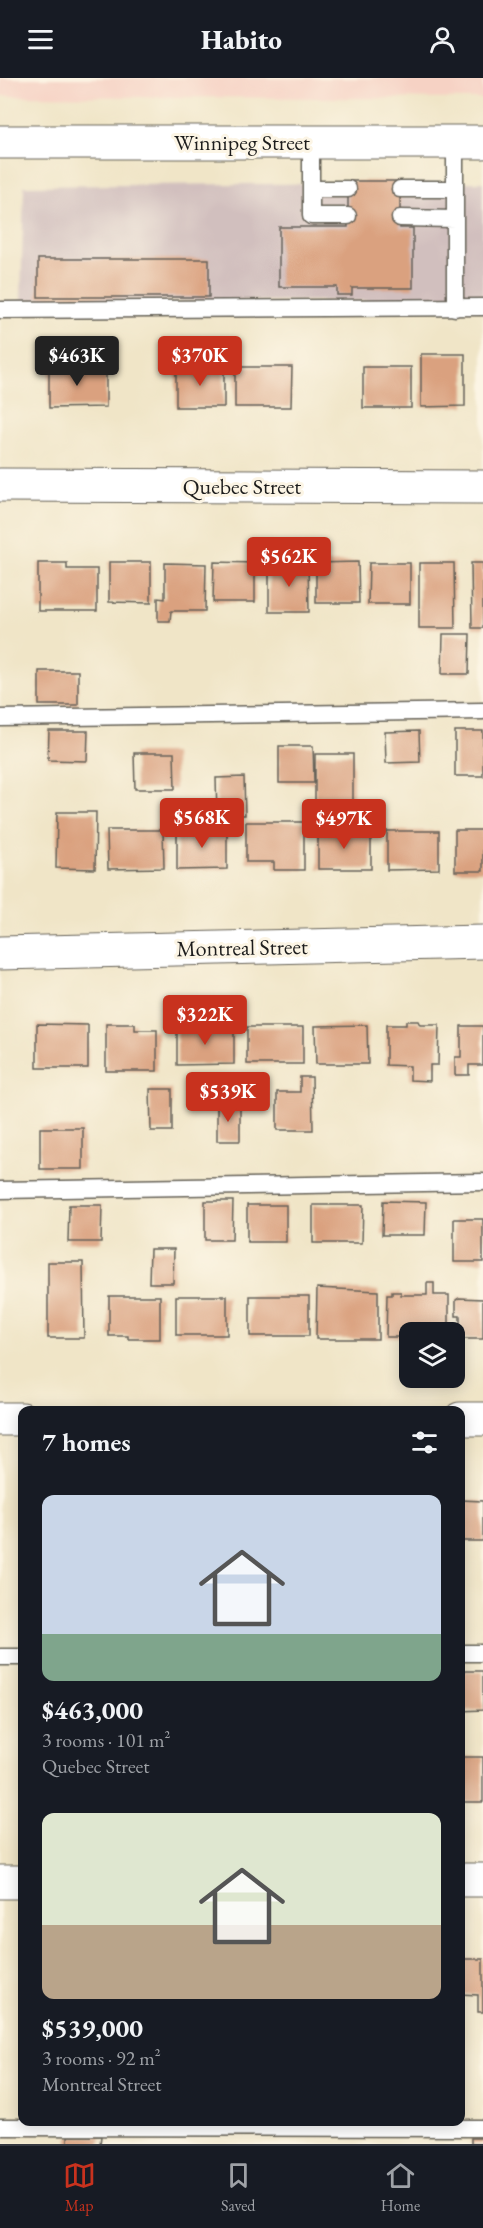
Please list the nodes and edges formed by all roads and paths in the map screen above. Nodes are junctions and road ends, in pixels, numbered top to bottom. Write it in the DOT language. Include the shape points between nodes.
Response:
graph roads {
  1 [pos="0,142"];
  2 [pos="310,142"];
  3 [pos="469,142"];
  4 [pos="311,189"];
  5 [pos="348,189"];
  6 [pos="400,189"];
  7 [pos="454,189"];
  8 [pos="348,216"];
  9 [pos="400,218"];
  10 [pos="454,219"];
  11 [pos="454,308"];
  12 [pos="483,308"];
  13 [pos="0,310"];
  14 [pos="0,485"];
  15 [pos="483,487"];
  16 [pos="483,711"];
  17 [pos="0,718"];
  18 [pos="483,942"];
  19 [pos="0,953"];
  20 [pos="483,1182"];
  21 [pos="0,1190"];
  22 [pos="0,1419"];
  23 [pos="18,1419"];
  24 [pos="465,1419"];
  25 [pos="483,1419"];
  26 [pos="465,1653"];
  27 [pos="483,1653"];
  28 [pos="0,1657"];
  29 [pos="18,1657"];
  30 [pos="465,1880"];
  31 [pos="483,1880"];
  32 [pos="0,1882"];
  33 [pos="18,1882"];
  34 [pos="0,2127"];
  35 [pos="483,2128"];
  1 -- 2 [label="street, Winnipeg Street"];
  2 -- 3 [label="street, Winnipeg Street"];
  2 -- 4 [label="lane"];
  3 -- 7 [label="lane"];
  4 -- 5 [label="lane"];
  4 -- 8 [label="lane" via="311,216"];
  6 -- 7 [label="lane"];
  7 -- 10 [label="lane"];
  9 -- 10 [label="lane"];
  10 -- 11 [label="lane"];
  11 -- 12 [label="lane"];
  11 -- 13 [label="lane"];
  14 -- 15 [label="street, Quebec Street"];
  16 -- 17 [label="lane"];
  18 -- 19 [label="street, Montreal Street"];
  20 -- 21 [label="lane"];
  22 -- 23 [label="street"];
  24 -- 25 [label="street"];
  26 -- 27 [label="lane"];
  28 -- 29 [label="lane"];
  30 -- 31 [label="street"];
  32 -- 33 [label="street"];
  34 -- 35 [label="lane"];
}
